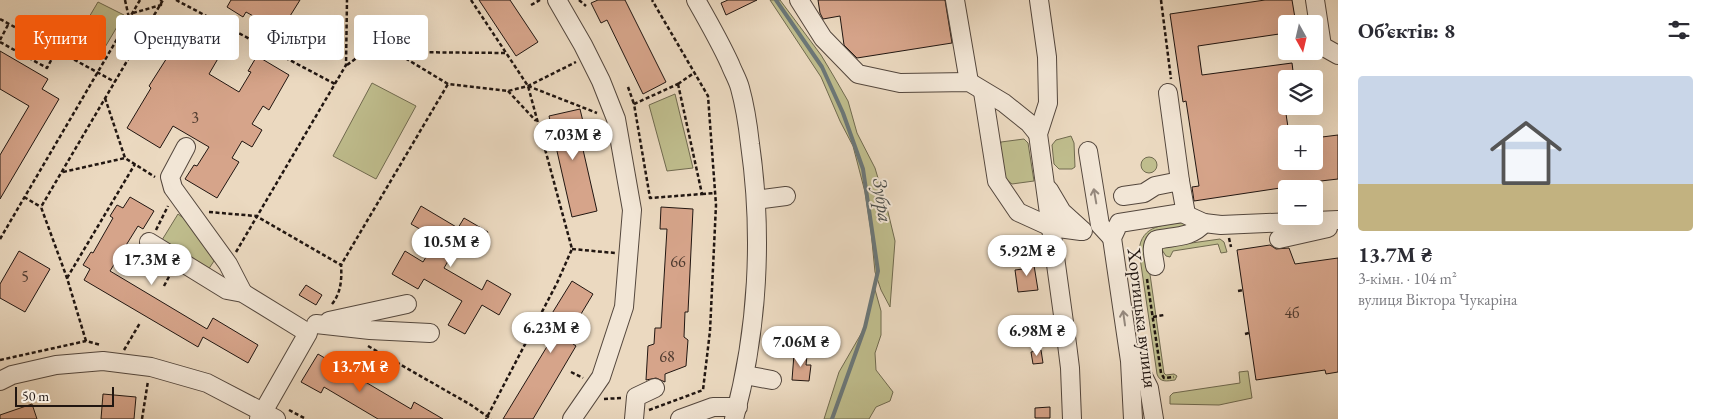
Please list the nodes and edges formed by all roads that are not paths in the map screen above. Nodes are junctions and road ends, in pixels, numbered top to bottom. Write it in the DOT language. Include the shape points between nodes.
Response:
graph roads {
  1 [pos="556,0"];
  2 [pos="696,0"];
  3 [pos="799,0"];
  4 [pos="955,0"];
  5 [pos="1039,0"];
  6 [pos="1315,0"];
  7 [pos="1316,15"];
  8 [pos="1323,48"];
  9 [pos="1338,55"];
  10 [pos="976,87"];
  11 [pos="1170,88"];
  12 [pos="1038,134"];
  13 [pos="186,147"];
  14 [pos="1088,151"];
  15 [pos="1180,182"];
  16 [pos="1045,184"];
  17 [pos="786,196"];
  18 [pos="1123,196"];
  19 [pos="756,200"];
  20 [pos="1186,214"];
  21 [pos="1338,220"];
  22 [pos="1204,222"];
  23 [pos="1338,226"];
  24 [pos="1051,227"];
  25 [pos="1081,231"];
  26 [pos="1115,231"];
  27 [pos="1279,239"];
  28 [pos="149,242"];
  29 [pos="1151,273"];
  30 [pos="243,293"];
  31 [pos="406,304"];
  32 [pos="312,328"];
  33 [pos="430,332"];
  34 [pos="1128,345"];
  35 [pos="1070,368"];
  36 [pos="746,374"];
  37 [pos="772,380"];
  38 [pos="0,381"];
  39 [pos="655,388"];
  40 [pos="1144,389"];
  41 [pos="676,411"];
  42 [pos="736,413"];
  43 [pos="266,417"];
  44 [pos="574,417"];
  45 [pos="634,417"];
  46 [pos="1062,419"];
  47 [pos="1072,419"];
  48 [pos="1080,419"];
  49 [pos="1133,419"];
  50 [pos="1145,419"];
  51 [pos="1154,419"];
  52 [pos="1164,419"];
  1 -- 44 [label="street" via="586,52 616,119 632,210 624,307 601,377"];
  2 -- 19 [label="street" via="740,87"];
  3 -- 10 [label="street" via="823,38 858,74 900,83"];
  4 -- 10 [label="street"];
  5 -- 12 [label="street" via="1047,57 1048,103"];
  6 -- 7 [label="street"];
  8 -- 9 [label="street"];
  10 -- 12 [label="street" via="1004,103"];
  10 -- 24 [label="street" via="997,181 1018,212"];
  11 -- 15 [label="street"];
  12 -- 16 [label="street"];
  13 -- 30 [label="street" via="170,177 173,188 228,264"];
  26 -- 14 [label="street, one-way" via="1100,225"];
  15 -- 18 [label="street"];
  15 -- 20 [label="street"];
  16 -- 24 [label="street"];
  16 -- 25 [label="street" via="1062,212"];
  17 -- 19 [label="street"];
  19 -- 36 [label="street" via="757,267"];
  20 -- 22 [label="street"];
  20 -- 26 [label="street"];
  21 -- 22 [label="street" via="1221,225"];
  22 -- 29 [label="street" via="1189,235 1156,240 1152,248"];
  23 -- 27 [label="street"];
  24 -- 25 [label="street"];
  24 -- 35 [label="street"];
  25 -- 26 [label="street"];
  34 -- 26 [label="street, Хортицька вулиця, one-way"];
  28 -- 30 [label="street" via="228,290"];
  30 -- 32 [label="street"];
  31 -- 32 [label="street"];
  32 -- 33 [label="street"];
  32 -- 43 [label="street"];
  34 -- 40 [label="street"];
  34 -- 49 [label="street, Хортицька вулиця"];
  35 -- 46 [label="street"];
  35 -- 47 [label="street"];
  35 -- 48 [label="street"];
  36 -- 37 [label="street"];
  36 -- 42 [label="street"];
  38 -- 43 [label="street" via="56,365 103,361 151,367 207,383"];
  39 -- 45 [label="street" via="636,397"];
  40 -- 50 [label="street"];
  40 -- 51 [label="street"];
  40 -- 52 [label="street" via="1160,403"];
  41 -- 42 [label="street" via="713,407"];
}
